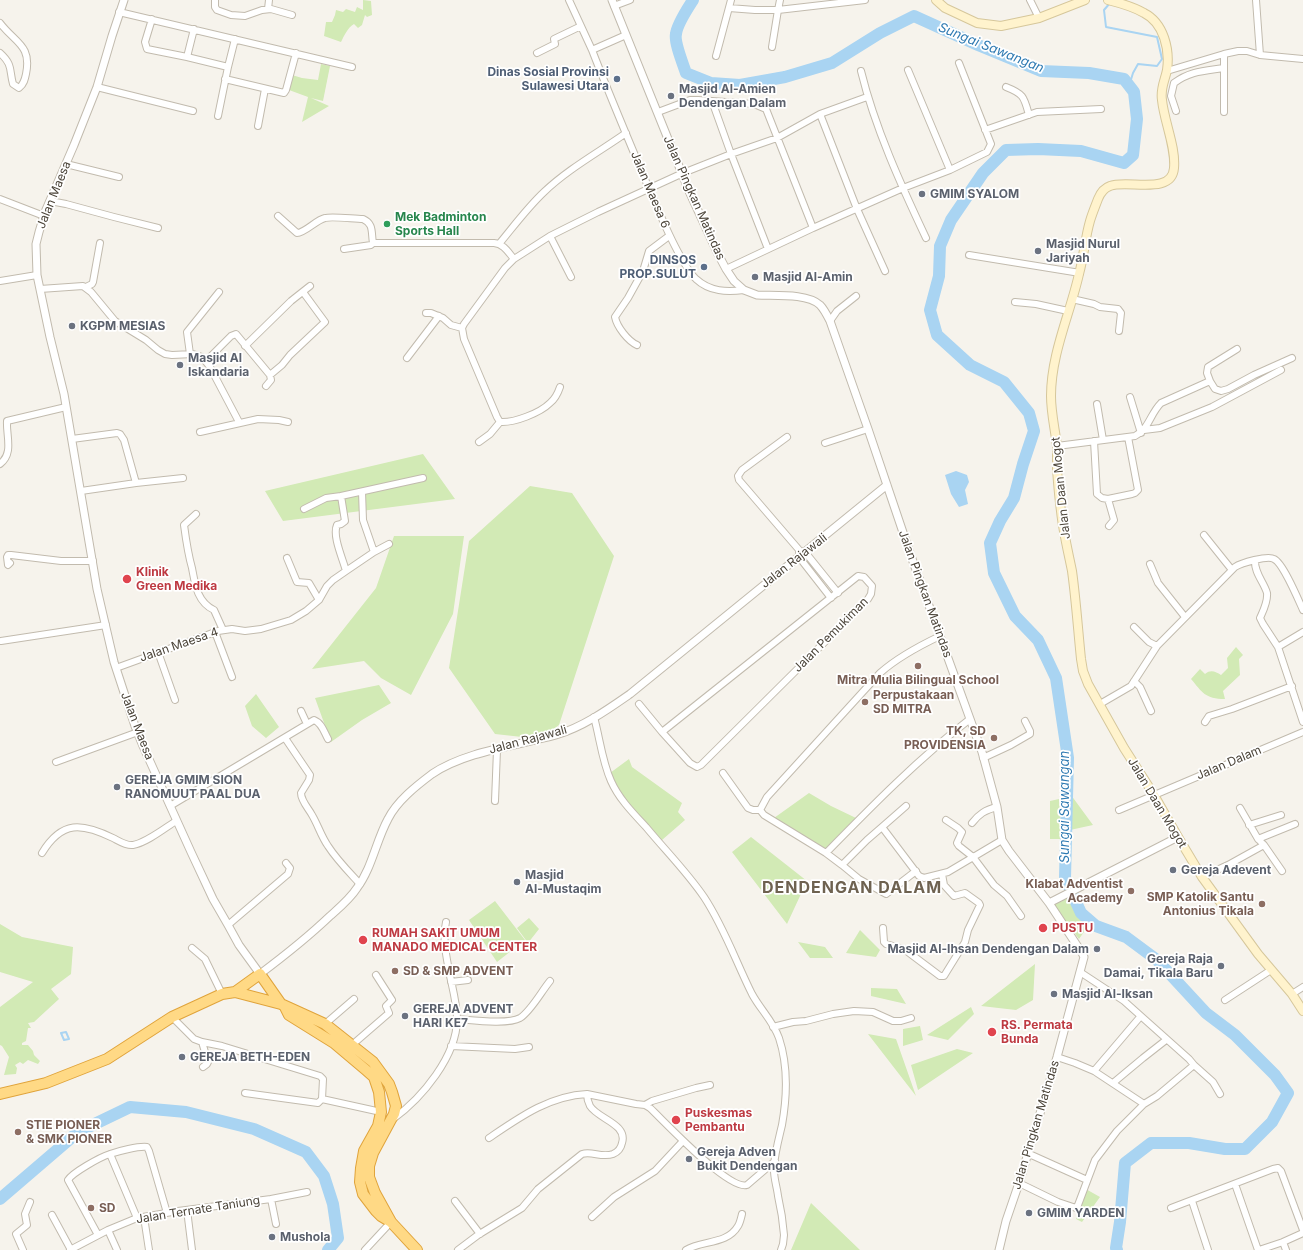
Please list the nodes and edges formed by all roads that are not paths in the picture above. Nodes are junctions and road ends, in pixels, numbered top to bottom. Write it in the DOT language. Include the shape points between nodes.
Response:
graph roads {
  1 [pos="124,0"];
  2 [pos="215,0"];
  3 [pos="269,0"];
  4 [pos="569,0"];
  5 [pos="630,0"];
  6 [pos="731,0"];
  7 [pos="780,0"];
  8 [pos="865,0"];
  9 [pos="936,0"];
  10 [pos="1030,0"];
  11 [pos="1256,0"];
  12 [pos="1082,1"];
  13 [pos="1111,1"];
  14 [pos="613,3"];
  15 [pos="729,8"];
  16 [pos="268,9"];
  17 [pos="778,10"];
  18 [pos="119,12"];
  19 [pos="292,15"];
  20 [pos="1039,18"];
  21 [pos="152,19"];
  22 [pos="0,23"];
  23 [pos="581,26"];
  24 [pos="194,29"];
  25 [pos="626,35"];
  26 [pos="235,39"];
  27 [pos="772,47"];
  28 [pos="592,50"];
  29 [pos="0,53"];
  30 [pos="537,53"];
  31 [pos="296,54"];
  32 [pos="1224,54"];
  33 [pos="1260,55"];
  34 [pos="716,56"];
  35 [pos="188,57"];
  36 [pos="1303,59"];
  37 [pos="959,64"];
  38 [pos="228,67"];
  39 [pos="352,67"];
  40 [pos="1224,68"];
  41 [pos="908,70"];
  42 [pos="861,71"];
  43 [pos="1167,71"];
  44 [pos="226,79"];
  45 [pos="97,87"];
  46 [pos="1006,87"];
  47 [pos="265,89"];
  48 [pos="867,98"];
  49 [pos="712,101"];
  50 [pos="1101,109"];
  51 [pos="193,111"];
  52 [pos="1176,111"];
  53 [pos="658,112"];
  54 [pos="1224,112"];
  55 [pos="820,114"];
  56 [pos="1029,115"];
  57 [pos="218,116"];
  58 [pos="258,126"];
  59 [pos="985,130"];
  60 [pos="626,133"];
  61 [pos="777,138"];
  62 [pos="731,154"];
  63 [pos="66,164"];
  64 [pos="950,170"];
  65 [pos="683,173"];
  66 [pos="119,177"];
  67 [pos="903,188"];
  68 [pos="650,189"];
  69 [pos="0,199"];
  70 [pos="50,201"];
  71 [pos="857,209"];
  72 [pos="44,216"];
  73 [pos="278,216"];
  74 [pos="158,228"];
  75 [pos="813,228"];
  76 [pos="550,236"];
  77 [pos="669,236"];
  78 [pos="926,238"];
  79 [pos="100,242"];
  80 [pos="373,243"];
  81 [pos="499,244"];
  82 [pos="344,249"];
  83 [pos="768,249"];
  84 [pos="969,255"];
  85 [pos="514,259"];
  86 [pos="726,269"];
  87 [pos="885,271"];
  88 [pos="1080,273"];
  89 [pos="37,275"];
  90 [pos="571,277"];
  91 [pos="0,281"];
  92 [pos="310,286"];
  93 [pos="86,287"];
  94 [pos="40,289"];
  95 [pos="744,290"];
  96 [pos="219,292"];
  97 [pos="303,292"];
  98 [pos="856,296"];
  99 [pos="1072,299"];
  100 [pos="1015,302"];
  101 [pos="1068,311"];
  102 [pos="426,313"];
  103 [pos="439,316"];
  104 [pos="830,321"];
  105 [pos="462,328"];
  106 [pos="1119,330"];
  107 [pos="637,344"];
  108 [pos="245,346"];
  109 [pos="1237,349"];
  110 [pos="190,354"];
  111 [pos="407,358"];
  112 [pos="1292,358"];
  113 [pos="206,361"];
  114 [pos="1281,370"];
  115 [pos="270,375"];
  116 [pos="1210,381"];
  117 [pos="266,386"];
  118 [pos="560,387"];
  119 [pos="1130,397"];
  120 [pos="1097,404"];
  121 [pos="66,407"];
  122 [pos="239,422"];
  123 [pos="288,422"];
  124 [pos="500,422"];
  125 [pos="868,429"];
  126 [pos="1142,431"];
  127 [pos="200,432"];
  128 [pos="787,437"];
  129 [pos="1128,437"];
  130 [pos="72,439"];
  131 [pos="1103,440"];
  132 [pos="1094,441"];
  133 [pos="479,442"];
  134 [pos="825,443"];
  135 [pos="1057,446"];
  136 [pos="0,464"];
  137 [pos="183,478"];
  138 [pos="423,478"];
  139 [pos="136,483"];
  140 [pos="887,485"];
  141 [pos="80,491"];
  142 [pos="362,492"];
  143 [pos="341,496"];
  144 [pos="1108,499"];
  145 [pos="304,510"];
  146 [pos="196,514"];
  147 [pos="1109,526"];
  148 [pos="1204,535"];
  149 [pos="389,544"];
  150 [pos="374,552"];
  151 [pos="801,553"];
  152 [pos="287,558"];
  153 [pos="1255,560"];
  154 [pos="93,561"];
  155 [pos="10,563"];
  156 [pos="1150,564"];
  157 [pos="1232,570"];
  158 [pos="346,571"];
  159 [pos="838,593"];
  160 [pos="831,598"];
  161 [pos="319,600"];
  162 [pos="1303,610"];
  163 [pos="1185,617"];
  164 [pos="106,625"];
  165 [pos="1134,627"];
  166 [pos="223,630"];
  167 [pos="215,632"];
  168 [pos="1303,632"];
  169 [pos="940,636"];
  170 [pos="1,641"];
  171 [pos="1157,646"];
  172 [pos="1278,647"];
  173 [pos="158,652"];
  174 [pos="116,668"];
  175 [pos="232,677"];
  176 [pos="1134,681"];
  177 [pos="1292,686"];
  178 [pos="175,700"];
  179 [pos="639,704"];
  180 [pos="1100,704"];
  181 [pos="301,711"];
  182 [pos="1152,711"];
  183 [pos="594,717"];
  184 [pos="970,719"];
  185 [pos="1025,721"];
  186 [pos="1205,722"];
  187 [pos="1303,722"];
  188 [pos="307,724"];
  189 [pos="138,732"];
  190 [pos="662,732"];
  191 [pos="1303,732"];
  192 [pos="285,738"];
  193 [pos="328,739"];
  194 [pos="497,750"];
  195 [pos="983,758"];
  196 [pos="56,762"];
  197 [pos="723,773"];
  198 [pos="1154,795"];
  199 [pos="495,800"];
  200 [pos="170,806"];
  201 [pos="906,806"];
  202 [pos="997,807"];
  203 [pos="1240,808"];
  204 [pos="760,810"];
  205 [pos="1119,810"];
  206 [pos="1281,815"];
  207 [pos="946,820"];
  208 [pos="176,821"];
  209 [pos="972,823"];
  210 [pos="1295,824"];
  211 [pos="1249,825"];
  212 [pos="882,827"];
  213 [pos="1178,837"];
  214 [pos="1258,839"];
  215 [pos="1002,840"];
  216 [pos="1264,845"];
  217 [pos="42,853"];
  218 [pos="826,853"];
  219 [pos="973,857"];
  220 [pos="286,863"];
  221 [pos="842,865"];
  222 [pos="1282,871"];
  223 [pos="916,872"];
  224 [pos="942,874"];
  225 [pos="1202,877"];
  226 [pos="360,884"];
  227 [pos="1050,903"];
  228 [pos="1021,916"];
  229 [pos="446,922"];
  230 [pos="228,925"];
  231 [pos="883,928"];
  232 [pos="192,948"];
  233 [pos="1271,970"];
  234 [pos="1080,972"];
  235 [pos="260,974"];
  236 [pos="376,975"];
  237 [pos="468,980"];
  238 [pos="550,981"];
  239 [pos="451,982"];
  240 [pos="1303,986"];
  241 [pos="236,992"];
  242 [pos="222,994"];
  243 [pos="1292,994"];
  244 [pos="354,999"];
  245 [pos="1225,1000"];
  246 [pos="283,1006"];
  247 [pos="1303,1011"];
  248 [pos="1140,1016"];
  249 [pos="172,1017"];
  250 [pos="912,1018"];
  251 [pos="457,1019"];
  252 [pos="325,1024"];
  253 [pos="773,1026"];
  254 [pos="1166,1040"];
  255 [pos="202,1042"];
  256 [pos="352,1046"];
  257 [pos="451,1046"];
  258 [pos="529,1047"];
  259 [pos="1057,1058"];
  260 [pos="1194,1065"];
  261 [pos="204,1067"];
  262 [pos="1094,1071"];
  263 [pos="1113,1083"];
  264 [pos="710,1085"];
  265 [pos="244,1093"];
  266 [pos="0,1094"];
  267 [pos="587,1094"];
  268 [pos="1220,1094"];
  269 [pos="322,1099"];
  270 [pos="1144,1104"];
  271 [pos="645,1105"];
  272 [pos="381,1112"];
  273 [pos="390,1121"];
  274 [pos="378,1126"];
  275 [pos="489,1138"];
  276 [pos="683,1141"];
  277 [pos="1027,1153"];
  278 [pos="110,1154"];
  279 [pos="775,1161"];
  280 [pos="1087,1180"];
  281 [pos="1019,1183"];
  282 [pos="1235,1184"];
  283 [pos="307,1192"];
  284 [pos="271,1199"];
  285 [pos="455,1201"];
  286 [pos="1192,1201"];
  287 [pos="30,1202"];
  288 [pos="1171,1208"];
  289 [pos="187,1210"];
  290 [pos="167,1213"];
  291 [pos="742,1214"];
  292 [pos="52,1215"];
  293 [pos="144,1217"];
  294 [pos="592,1217"];
  295 [pos="137,1218"];
  296 [pos="391,1222"];
  297 [pos="276,1224"];
  298 [pos="108,1230"];
  299 [pos="1303,1231"];
  300 [pos="480,1234"];
  301 [pos="98,1235"];
  302 [pos="1283,1242"];
  303 [pos="23,1250"];
  304 [pos="70,1250"];
  305 [pos="117,1250"];
  306 [pos="149,1250"];
  307 [pos="192,1250"];
  308 [pos="365,1250"];
  309 [pos="417,1250"];
  310 [pos="458,1250"];
  311 [pos="686,1250"];
  312 [pos="780,1250"];
  313 [pos="999,1250"];
  314 [pos="1208,1250"];
  315 [pos="1259,1250"];
  316 [pos="1286,1250"];
  1 -- 18 [label="street, Jalan Maesa"];
  2 -- 16 [label="street" via="217,10 231,15 245,16"];
  3 -- 16 [label="street"];
  4 -- 23 [label="street, Jalan Maesa 6"];
  5 -- 14 [label="street"];
  6 -- 15 [label="street"];
  7 -- 17 [label="street"];
  8 -- 17 [label="street"];
  9 -- 20 [label="main road" via="945,8 977,23 990,26"];
  10 -- 20 [label="street"];
  11 -- 33 [label="street"];
  12 -- 20 [label="main road"];
  13 -- 43 [label="main road, Jalan Daan Mogot" via="1144,12 1157,24 1166,44"];
  14 -- 25 [label="street, Jalan Pingkan Matindas"];
  15 -- 17 [label="street"];
  15 -- 34 [label="street"];
  16 -- 19 [label="street"];
  17 -- 27 [label="street"];
  18 -- 21 [label="street"];
  18 -- 45 [label="street, Jalan Maesa"];
  21 -- 24 [label="street"];
  21 -- 35 [label="street" via="145,42 147,49"];
  22 -- 29 [label="street" via="22,45 27,58 25,78 19,88 14,84 10,65"];
  23 -- 28 [label="street, Jalan Maesa 6"];
  23 -- 30 [label="street" via="554,39 555,44"];
  24 -- 26 [label="street"];
  24 -- 35 [label="street"];
  25 -- 28 [label="street"];
  25 -- 53 [label="street, Jalan Pingkan Matindas"];
  26 -- 31 [label="street"];
  26 -- 38 [label="street"];
  28 -- 60 [label="street, Jalan Maesa 6"];
  31 -- 39 [label="street"];
  31 -- 47 [label="street" via="285,92"];
  32 -- 33 [label="street" via="1247,51"];
  32 -- 40 [label="street"];
  32 -- 43 [label="street"];
  33 -- 36 [label="street"];
  35 -- 38 [label="street"];
  37 -- 59 [label="street"];
  38 -- 44 [label="street"];
  40 -- 52 [label="street" via="1196,72 1183,76 1174,83 1171,96"];
  40 -- 54 [label="street"];
  41 -- 64 [label="street"];
  42 -- 48 [label="street"];
  43 -- 88 [label="main road, Jalan Daan Mogot" via="1161,97 1172,143 1173,173 1164,182 1156,184 1119,184 1111,185 1104,190 1099,196 1090,221"];
  44 -- 47 [label="street"];
  44 -- 57 [label="street"];
  45 -- 51 [label="street"];
  45 -- 63 [label="street, Jalan Maesa"];
  46 -- 56 [label="street" via="1022,96"];
  47 -- 58 [label="street"];
  48 -- 55 [label="street"];
  48 -- 67 [label="street"];
  49 -- 53 [label="street" via="690,100"];
  49 -- 61 [label="street" via="741,102 766,109"];
  49 -- 62 [label="street"];
  50 -- 56 [label="street" via="1037,112"];
  53 -- 65 [label="street, Jalan Pingkan Matindas"];
  55 -- 61 [label="street"];
  55 -- 71 [label="street"];
  56 -- 59 [label="street"];
  59 -- 64 [label="street" via="991,144 987,152"];
  60 -- 68 [label="street, Jalan Maesa 6"];
  60 -- 81 [label="street" via="545,192"];
  61 -- 62 [label="street"];
  61 -- 75 [label="street"];
  62 -- 65 [label="street"];
  62 -- 83 [label="street"];
  63 -- 66 [label="street"];
  63 -- 70 [label="street, Jalan Maesa"];
  64 -- 67 [label="street"];
  65 -- 68 [label="street"];
  65 -- 86 [label="street, Jalan Pingkan Matindas" via="706,230"];
  67 -- 71 [label="street"];
  67 -- 78 [label="street"];
  68 -- 76 [label="street"];
  68 -- 77 [label="street, Jalan Maesa 6"];
  69 -- 72 [label="street"];
  70 -- 72 [label="street, Jalan Maesa"];
  70 -- 74 [label="street"];
  71 -- 75 [label="street"];
  71 -- 87 [label="street"];
  72 -- 89 [label="street, Jalan Maesa" via="36,244"];
  73 -- 80 [label="street" via="297,233 325,218 363,219 371,225"];
  75 -- 83 [label="street"];
  76 -- 85 [label="street"];
  76 -- 90 [label="street"];
  77 -- 95 [label="street, Jalan Maesa 6" via="688,269 699,282 720,291"];
  77 -- 107 [label="street" via="649,251 643,271 615,317 629,339"];
  79 -- 93 [label="street" via="93,282"];
  80 -- 81 [label="street"];
  80 -- 82 [label="street"];
  81 -- 85 [label="street"];
  83 -- 86 [label="street"];
  84 -- 88 [label="street"];
  85 -- 105 [label="street"];
  86 -- 95 [label="street, Jalan Pingkan Matindas"];
  88 -- 99 [label="main road, Jalan Daan Mogot"];
  89 -- 91 [label="street"];
  89 -- 94 [label="street, Jalan Maesa"];
  92 -- 97 [label="street"];
  93 -- 94 [label="street" via="80,285"];
  93 -- 110 [label="street" via="115,321 158,350 172,355"];
  94 -- 121 [label="street, Jalan Maesa"];
  95 -- 104 [label="street, Jalan Pingkan Matindas" via="757,295 808,298 822,307"];
  96 -- 110 [label="street" via="187,332"];
  97 -- 108 [label="street"];
  97 -- 115 [label="street" via="324,323"];
  98 -- 104 [label="street" via="837,311"];
  99 -- 101 [label="main road, Jalan Daan Mogot"];
  99 -- 106 [label="street" via="1118,309 1121,313"];
  100 -- 101 [label="street"];
  101 -- 135 [label="main road, Jalan Daan Mogot" via="1051,387"];
  102 -- 103 [label="street"];
  103 -- 105 [label="street"];
  103 -- 111 [label="street"];
  104 -- 125 [label="street, Jalan Pingkan Matindas"];
  105 -- 124 [label="street" via="464,339"];
  108 -- 113 [label="street" via="238,336 232,334"];
  108 -- 115 [label="street"];
  109 -- 116 [label="street" via="1208,368"];
  110 -- 113 [label="street" via="202,357"];
  112 -- 116 [label="street" via="1228,390 1215,389"];
  113 -- 122 [label="street"];
  114 -- 126 [label="street" via="1212,407 1160,428"];
  115 -- 117 [label="street" via="271,380"];
  116 -- 126 [label="street" via="1161,403"];
  118 -- 124 [label="street" via="551,403 544,408 530,415"];
  119 -- 126 [label="street"];
  120 -- 131 [label="street"];
  121 -- 130 [label="street, Jalan Maesa"];
  121 -- 136 [label="street" via="7,421 9,451"];
  122 -- 123 [label="street" via="258,419"];
  122 -- 127 [label="street"];
  124 -- 133 [label="street"];
  125 -- 134 [label="street"];
  125 -- 140 [label="street, Jalan Pingkan Matindas"];
  126 -- 129 [label="street"];
  128 -- 151 [label="street" via="742,470 738,476 742,485"];
  129 -- 131 [label="street"];
  129 -- 144 [label="street" via="1138,490 1132,494"];
  130 -- 139 [label="street" via="120,434"];
  130 -- 141 [label="street, Jalan Maesa"];
  131 -- 132 [label="street"];
  132 -- 135 [label="street"];
  132 -- 144 [label="street" via="1097,494"];
  135 -- 180 [label="main road, Jalan Daan Mogot" via="1061,513 1072,572 1083,671"];
  137 -- 139 [label="street"];
  138 -- 142 [label="street"];
  139 -- 141 [label="street"];
  140 -- 151 [label="street, Jalan Rajawali"];
  140 -- 169 [label="street, Jalan Pingkan Matindas"];
  141 -- 154 [label="street, Jalan Maesa"];
  142 -- 143 [label="street"];
  142 -- 150 [label="street" via="363,520"];
  143 -- 145 [label="street" via="326,498"];
  143 -- 158 [label="street" via="345,521 335,529"];
  144 -- 147 [label="street" via="1114,520"];
  146 -- 166 [label="street" via="184,526 195,585 204,603 214,611"];
  148 -- 157 [label="street"];
  149 -- 150 [label="street, Jalan Maesa 4"];
  150 -- 158 [label="street, Jalan Maesa 4"];
  151 -- 159 [label="street"];
  151 -- 160 [label="street"];
  151 -- 183 [label="street, Jalan Rajawali" via="630,694"];
  152 -- 161 [label="street" via="297,582 310,583"];
  153 -- 157 [label="street"];
  153 -- 162 [label="street" via="1276,560 1287,576"];
  153 -- 172 [label="street" via="1256,569 1267,594 1260,618"];
  154 -- 155 [label="street" via="61,561 8,555 8,565"];
  154 -- 164 [label="street, Jalan Maesa"];
  156 -- 163 [label="street" via="1158,583"];
  157 -- 163 [label="street"];
  158 -- 161 [label="street, Jalan Maesa 4" via="327,586"];
  159 -- 160 [label="street, Jalan Pemukiman"];
  159 -- 190 [label="street, Jalan Pemukiman" via="858,576 864,577 872,586 868,598 701,765 697,767 690,764"];
  160 -- 190 [label="street, Jalan Pemukiman"];
  161 -- 166 [label="street, Jalan Maesa 4" via="306,611 280,624 245,631 232,628"];
  163 -- 171 [label="street"];
  164 -- 170 [label="street"];
  164 -- 174 [label="street, Jalan Maesa"];
  165 -- 171 [label="street" via="1149,642"];
  166 -- 167 [label="street, Jalan Maesa 4"];
  167 -- 173 [label="street, Jalan Maesa 4"];
  167 -- 175 [label="street"];
  168 -- 172 [label="street"];
  169 -- 184 [label="street, Jalan Pingkan Matindas"];
  169 -- 204 [label="street" via="903,655 880,673 767,797"];
  171 -- 176 [label="street"];
  172 -- 177 [label="street"];
  173 -- 174 [label="street, Jalan Maesa 4"];
  173 -- 178 [label="street"];
  174 -- 189 [label="street, Jalan Maesa"];
  176 -- 180 [label="street" via="1129,688"];
  176 -- 182 [label="street" via="1140,687"];
  177 -- 186 [label="street" via="1209,716"];
  177 -- 187 [label="street"];
  179 -- 190 [label="street"];
  180 -- 198 [label="main road, Jalan Daan Mogot"];
  181 -- 188 [label="street"];
  183 -- 194 [label="street, Jalan Rajawali" via="572,729"];
  183 -- 253 [label="street" via="605,764 617,792 704,897 724,933 755,1001"];
  184 -- 195 [label="street, Jalan Pingkan Matindas"];
  184 -- 218 [label="street" via="910,770"];
  185 -- 195 [label="street" via="1030,734"];
  188 -- 192 [label="street"];
  188 -- 193 [label="street" via="316,721 322,726"];
  189 -- 196 [label="street"];
  189 -- 200 [label="street, Jalan Maesa"];
  191 -- 198 [label="street, Jalan Dalam"];
  192 -- 200 [label="street"];
  192 -- 226 [label="street" via="310,775 301,796 316,820 327,845"];
  194 -- 199 [label="street"];
  194 -- 226 [label="street, Jalan Rajawali" via="474,755 444,767 414,788 394,808 388,818"];
  195 -- 202 [label="street, Jalan Pingkan Matindas"];
  197 -- 204 [label="street" via="748,808"];
  198 -- 205 [label="street, Jalan Dalam"];
  198 -- 213 [label="main road, Jalan Daan Mogot"];
  200 -- 208 [label="street, Jalan Maesa"];
  201 -- 212 [label="street"];
  202 -- 209 [label="street" via="982,812"];
  202 -- 215 [label="street, Jalan Pingkan Matindas"];
  203 -- 211 [label="street"];
  204 -- 218 [label="street" via="764,815"];
  206 -- 211 [label="street"];
  207 -- 219 [label="street" via="961,830 958,846"];
  208 -- 217 [label="street" via="133,845 127,845 89,827 75,827 57,834"];
  208 -- 230 [label="street, Jalan Maesa"];
  210 -- 214 [label="street"];
  211 -- 214 [label="street"];
  212 -- 221 [label="street"];
  212 -- 223 [label="street"];
  213 -- 225 [label="main road, Jalan Daan Mogot"];
  213 -- 227 [label="street"];
  214 -- 216 [label="street"];
  215 -- 219 [label="street"];
  215 -- 227 [label="street, Jalan Pingkan Matindas"];
  216 -- 222 [label="street"];
  216 -- 225 [label="street"];
  218 -- 221 [label="street"];
  219 -- 224 [label="street"];
  219 -- 228 [label="street"];
  220 -- 230 [label="street" via="290,868 288,874"];
  221 -- 223 [label="street" via="859,879 886,894"];
  223 -- 224 [label="street" via="924,878"];
  224 -- 231 [label="street" via="944,883 954,896 965,893 980,905 965,942 944,976 940,976 902,948 886,944"];
  225 -- 233 [label="main road, Jalan Daan Mogot"];
  226 -- 235 [label="street, Jalan Rajawali" via="319,927"];
  227 -- 234 [label="street, Jalan Pingkan Matindas" via="1084,957"];
  229 -- 239 [label="street" via="444,930"];
  230 -- 235 [label="street, Jalan Maesa"];
  232 -- 242 [label="street" via="205,959"];
  233 -- 243 [label="main road, Jalan Daan Mogot"];
  233 -- 245 [label="street"];
  234 -- 248 [label="street" via="1114,994"];
  234 -- 259 [label="street, Jalan Pingkan Matindas"];
  235 -- 241 [label="highway"];
  235 -- 246 [label="highway, Jalan Maesa"];
  236 -- 256 [label="street" via="392,1000 386,1006 389,1013"];
  237 -- 239 [label="street"];
  238 -- 251 [label="street" via="519,1019 492,1022"];
  239 -- 251 [label="street"];
  240 -- 243 [label="street"];
  241 -- 242 [label="highway"];
  241 -- 246 [label="highway"];
  242 -- 249 [label="highway"];
  243 -- 247 [label="main road, Jalan Daan Mogot"];
  244 -- 252 [label="street"];
  246 -- 252 [label="highway"];
  246 -- 272 [label="highway, Jalan Maesa" via="289,1015 334,1043 374,1077"];
  248 -- 254 [label="street"];
  248 -- 262 [label="street"];
  249 -- 255 [label="street" via="194,1039"];
  249 -- 266 [label="highway" via="107,1059 42,1084"];
  250 -- 253 [label="street" via="893,1022 873,1012 854,1011"];
  251 -- 257 [label="street"];
  252 -- 256 [label="highway"];
  253 -- 279 [label="street" via="782,1048 785,1066 782,1122"];
  254 -- 260 [label="street"];
  254 -- 263 [label="street"];
  255 -- 261 [label="street" via="208,1062"];
  255 -- 269 [label="street" via="320,1076 323,1079"];
  256 -- 273 [label="highway" via="373,1062 389,1084 396,1106"];
  257 -- 258 [label="street" via="515,1049"];
  257 -- 273 [label="street" via="442,1067 431,1081 410,1105"];
  259 -- 262 [label="street"];
  259 -- 277 [label="street, Jalan Pingkan Matindas" via="1049,1074"];
  260 -- 268 [label="street" via="1213,1082"];
  260 -- 270 [label="street"];
  262 -- 263 [label="street"];
  263 -- 270 [label="street"];
  264 -- 271 [label="street"];
  265 -- 269 [label="street" via="315,1103"];
  267 -- 271 [label="street"];
  267 -- 275 [label="street" via="546,1103"];
  267 -- 300 [label="street" via="590,1107 622,1132 623,1141 618,1151 608,1156 582,1154 538,1189 522,1208"];
  269 -- 272 [label="street"];
  270 -- 280 [label="street" via="1099,1153"];
  271 -- 276 [label="street"];
  272 -- 274 [label="highway, Jalan Maesa"];
  273 -- 274 [label="street"];
  273 -- 296 [label="highway" via="373,1153 369,1177 378,1200"];
  274 -- 296 [label="highway, Jalan Maesa" via="364,1151 360,1182 367,1200"];
  276 -- 279 [label="street" via="721,1175 742,1186 747,1185"];
  276 -- 294 [label="street" via="655,1171 614,1197"];
  277 -- 280 [label="street"];
  277 -- 281 [label="street, Jalan Pingkan Matindas"];
  278 -- 290 [label="street" via="148,1148"];
  278 -- 295 [label="street"];
  278 -- 301 [label="street" via="98,1159 68,1180"];
  279 -- 312 [label="street" via="774,1172 784,1235"];
  280 -- 281 [label="street" via="1076,1208"];
  281 -- 313 [label="street, Jalan Pingkan Matindas"];
  282 -- 286 [label="street"];
  282 -- 299 [label="street" via="1279,1168"];
  282 -- 315 [label="street"];
  283 -- 284 [label="street, Jalan Ternate Taniung"];
  284 -- 289 [label="street, Jalan Ternate Taniung"];
  284 -- 297 [label="street"];
  285 -- 300 [label="street"];
  286 -- 288 [label="street"];
  286 -- 314 [label="street"];
  287 -- 303 [label="street" via="25,1214 27,1225 16,1234"];
  289 -- 290 [label="street, Jalan Ternate Taniung"];
  289 -- 307 [label="street"];
  290 -- 293 [label="street, Jalan Ternate Taniung"];
  291 -- 311 [label="street" via="738,1226 723,1239"];
  292 -- 304 [label="street"];
  293 -- 295 [label="street, Jalan Ternate Taniung"];
  293 -- 306 [label="street"];
  295 -- 298 [label="street, Jalan Ternate Taniung"];
  296 -- 308 [label="street"];
  296 -- 309 [label="highway"];
  298 -- 301 [label="street, Jalan Ternate Taniung"];
  298 -- 305 [label="street"];
  299 -- 302 [label="street"];
  300 -- 310 [label="street"];
  301 -- 304 [label="street, Jalan Ternate Taniung"];
  302 -- 315 [label="street"];
  302 -- 316 [label="street"];
}
